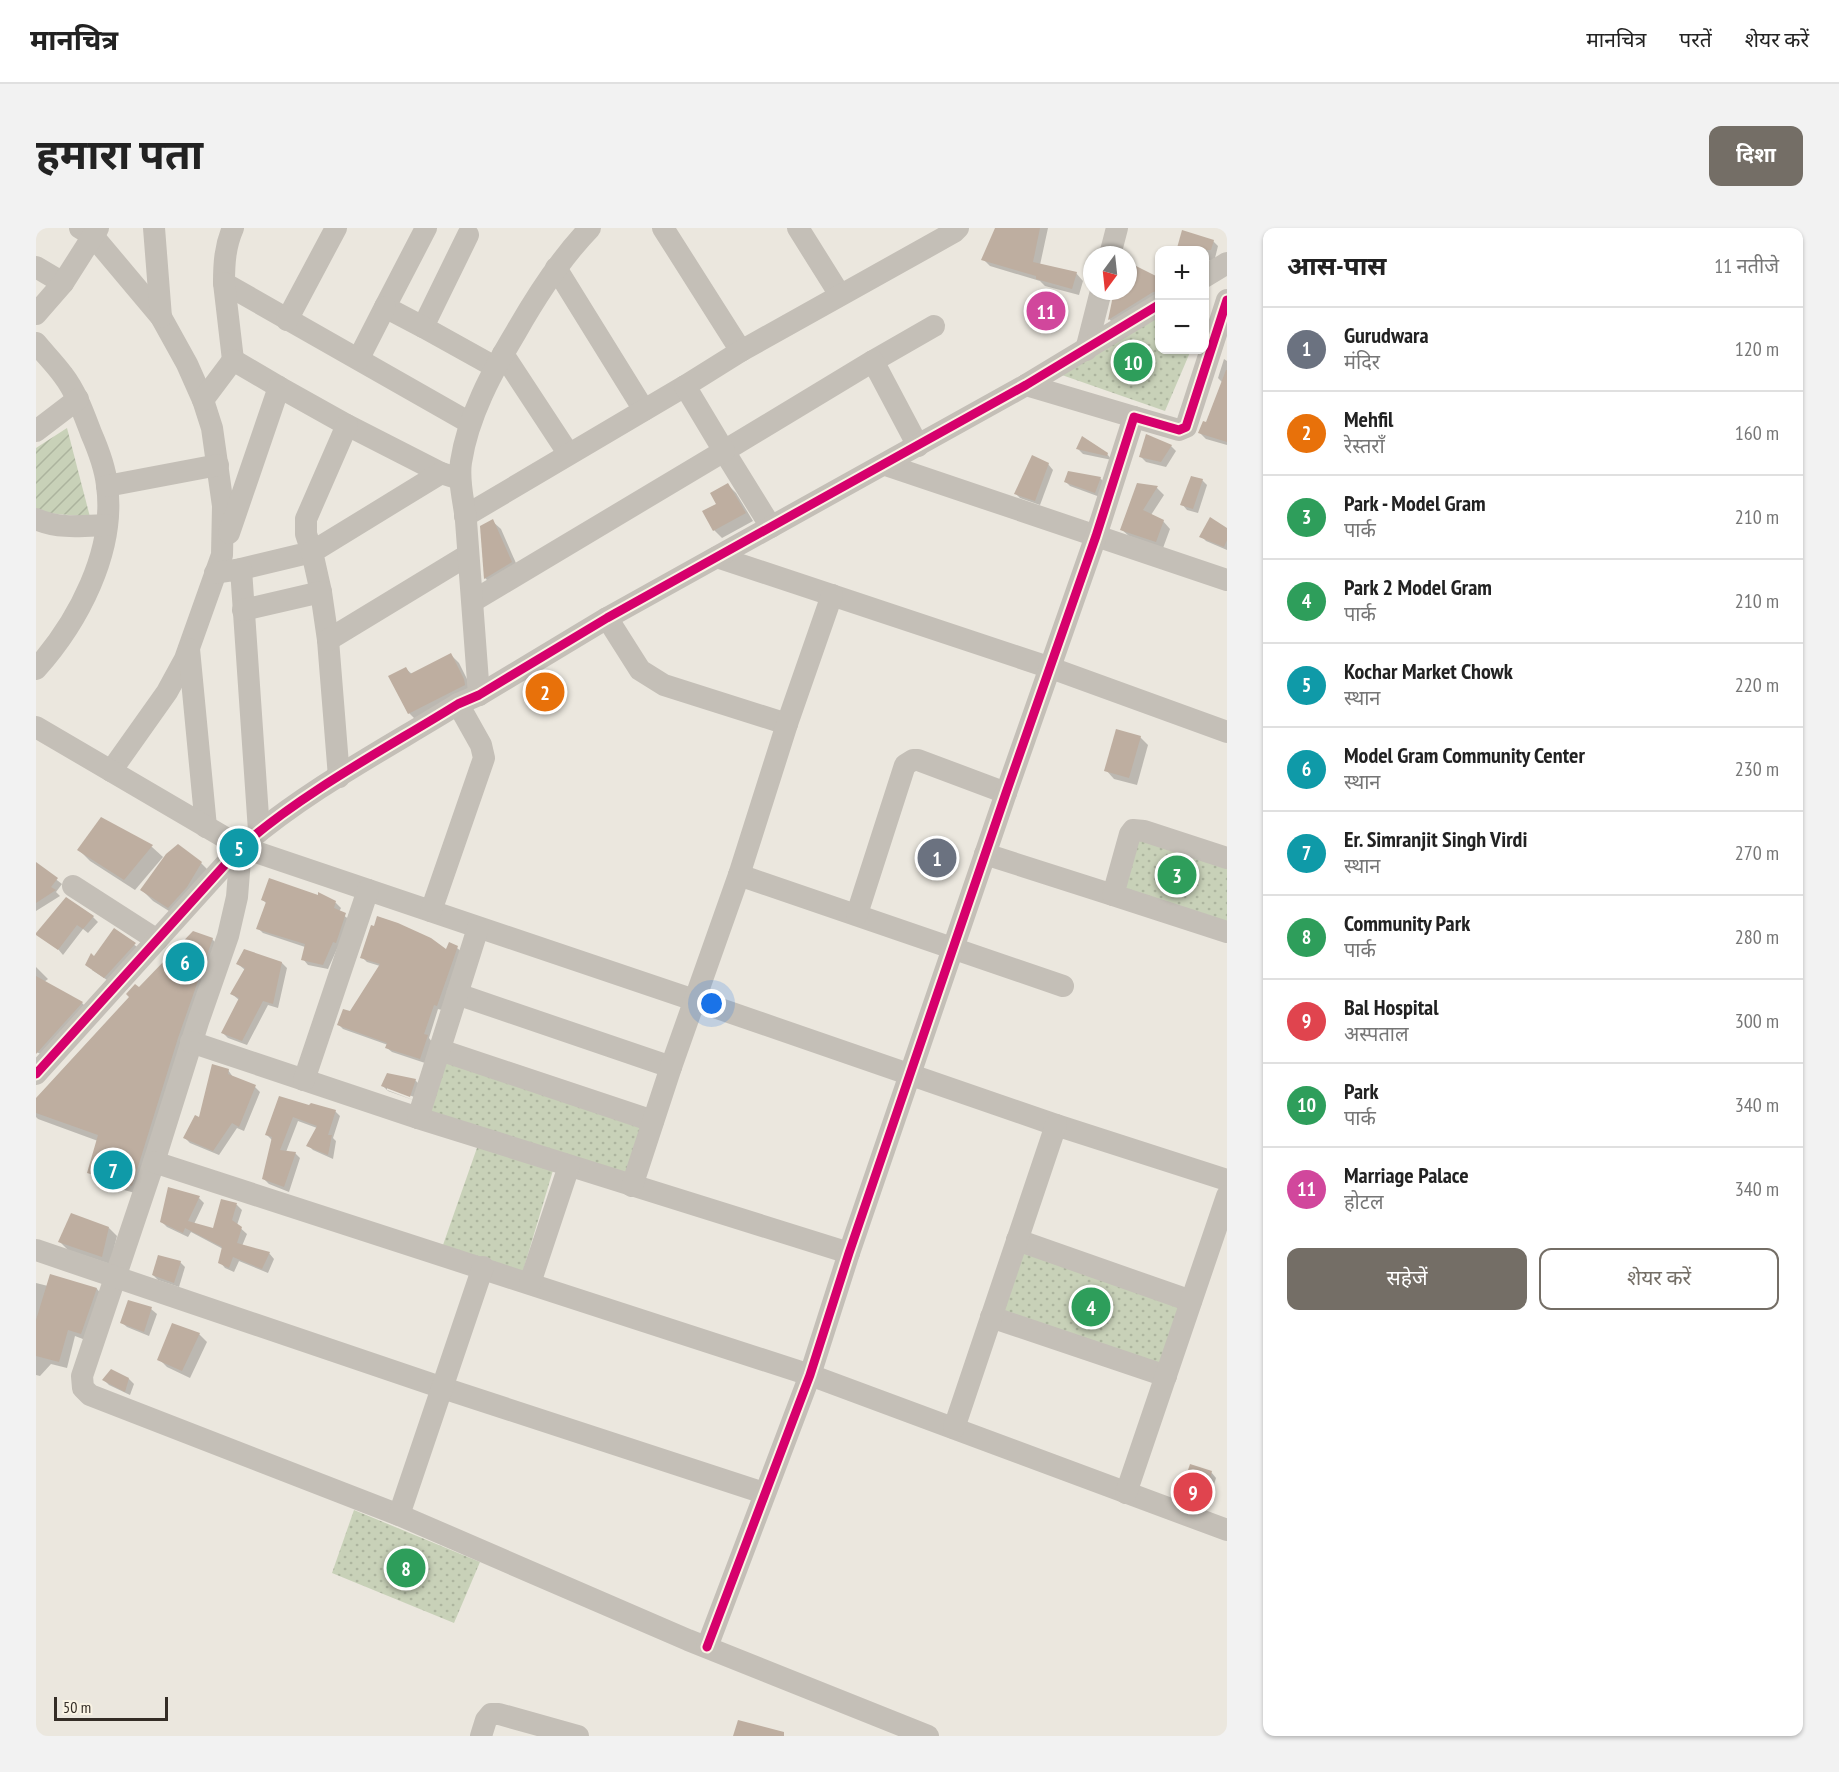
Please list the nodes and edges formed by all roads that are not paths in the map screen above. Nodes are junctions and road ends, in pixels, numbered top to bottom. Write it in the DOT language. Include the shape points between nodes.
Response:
graph roads {
  1 [pos="154,228"];
  2 [pos="233,228"];
  3 [pos="336,228"];
  4 [pos="426,228"];
  5 [pos="663,228"];
  6 [pos="798,228"];
  7 [pos="958,228"];
  8 [pos="1117,228"];
  9 [pos="585,229"];
  10 [pos="91,231"];
  11 [pos="468,235"];
  12 [pos="1112,246"];
  13 [pos="1227,263"];
  14 [pos="36,267"];
  15 [pos="556,268"];
  16 [pos="1209,274"];
  17 [pos="63,283"];
  18 [pos="224,283"];
  19 [pos="840,295"];
  20 [pos="1099,300"];
  21 [pos="1227,300"];
  22 [pos="385,307"];
  23 [pos="1155,307"];
  24 [pos="36,314"];
  25 [pos="161,317"];
  26 [pos="287,320"];
  27 [pos="934,326"];
  28 [pos="423,327"];
  29 [pos="36,343"];
  30 [pos="1086,350"];
  31 [pos="741,351"];
  32 [pos="359,358"];
  33 [pos="233,360"];
  34 [pos="499,360"];
  35 [pos="873,361"];
  36 [pos="1026,385"];
  37 [pos="685,386"];
  38 [pos="279,387"];
  39 [pos="78,399"];
  40 [pos="203,400"];
  41 [pos="644,410"];
  42 [pos="1134,417"];
  43 [pos="470,423"];
  44 [pos="347,426"];
  45 [pos="36,431"];
  46 [pos="918,446"];
  47 [pos="724,451"];
  48 [pos="568,453"];
  49 [pos="218,465"];
  50 [pos="886,465"];
  51 [pos="451,476"];
  52 [pos="107,486"];
  53 [pos="465,516"];
  54 [pos="36,519"];
  55 [pos="106,525"];
  56 [pos="771,527"];
  57 [pos="1096,536"];
  58 [pos="312,552"];
  59 [pos="468,555"];
  60 [pos="717,557"];
  61 [pos="219,564"];
  62 [pos="242,569"];
  63 [pos="1227,580"];
  64 [pos="321,592"];
  65 [pos="832,595"];
  66 [pos="472,601"];
  67 [pos="243,610"];
  68 [pos="607,618"];
  69 [pos="328,640"];
  70 [pos="189,648"];
  71 [pos="39,659"];
  72 [pos="1051,668"];
  73 [pos="479,694"];
  74 [pos="458,704"];
  75 [pos="787,724"];
  76 [pos="36,727"];
  77 [pos="1227,732"];
  78 [pos="36,742"];
  79 [pos="86,756"];
  80 [pos="111,771"];
  81 [pos="339,777"];
  82 [pos="1006,793"];
  83 [pos="206,827"];
  84 [pos="259,831"];
  85 [pos="241,847"];
  86 [pos="985,855"];
  87 [pos="1227,858"];
  88 [pos="739,875"];
  89 [pos="73,886"];
  90 [pos="368,890"];
  91 [pos="1113,895"];
  92 [pos="431,911"];
  93 [pos="857,914"];
  94 [pos="478,928"];
  95 [pos="1227,932"];
  96 [pos="157,940"];
  97 [pos="954,949"];
  98 [pos="1063,986"];
  99 [pos="458,994"];
  100 [pos="694,1000"];
  101 [pos="191,1042"];
  102 [pos="441,1050"];
  103 [pos="671,1067"];
  104 [pos="36,1074"];
  105 [pos="911,1076"];
  106 [pos="304,1080"];
  107 [pos="418,1118"];
  108 [pos="653,1121"];
  109 [pos="1056,1125"];
  110 [pos="154,1162"];
  111 [pos="569,1166"];
  112 [pos="1227,1180"];
  113 [pos="632,1186"];
  114 [pos="1227,1196"];
  115 [pos="1017,1240"];
  116 [pos="36,1250"];
  117 [pos="849,1253"];
  118 [pos="483,1268"];
  119 [pos="114,1278"];
  120 [pos="530,1283"];
  121 [pos="1191,1301"];
  122 [pos="991,1317"];
  123 [pos="810,1375"];
  124 [pos="1166,1376"];
  125 [pos="443,1388"];
  126 [pos="954,1428"];
  127 [pos="1126,1492"];
  128 [pos="764,1493"];
  129 [pos="399,1515"];
  130 [pos="1227,1530"];
  131 [pos="707,1647"];
  132 [pos="481,1736"];
  133 [pos="578,1736"];
  134 [pos="928,1736"];
  1 -- 25 [label="street"];
  2 -- 18 [label="street" via="227,241"];
  3 -- 26 [label="street"];
  4 -- 22 [label="street"];
  5 -- 31 [label="street"];
  6 -- 19 [label="street"];
  7 -- 19 [label="street"];
  8 -- 12 [label="street"];
  9 -- 15 [label="street"];
  10 -- 17 [label="street"];
  10 -- 25 [label="street"];
  11 -- 28 [label="street"];
  13 -- 16 [label="street"];
  14 -- 17 [label="street"];
  15 -- 34 [label="street"];
  15 -- 41 [label="street"];
  17 -- 24 [label="street"];
  18 -- 26 [label="street"];
  18 -- 33 [label="street"];
  19 -- 31 [label="street"];
  20 -- 30 [label="street"];
  21 -- 42 [label="street" via="1186,427 1179,430"];
  22 -- 28 [label="street"];
  22 -- 32 [label="street"];
  23 -- 30 [label="street"];
  25 -- 40 [label="street"];
  26 -- 32 [label="street"];
  27 -- 35 [label="street"];
  28 -- 34 [label="street"];
  29 -- 39 [label="street"];
  30 -- 36 [label="street"];
  31 -- 37 [label="street"];
  32 -- 43 [label="street"];
  33 -- 38 [label="street"];
  33 -- 40 [label="street"];
  34 -- 43 [label="street"];
  34 -- 48 [label="street"];
  35 -- 46 [label="street"];
  35 -- 47 [label="street"];
  36 -- 42 [label="street"];
  36 -- 46 [label="street"];
  37 -- 41 [label="street"];
  37 -- 47 [label="street"];
  38 -- 44 [label="street"];
  38 -- 61 [label="street"];
  39 -- 45 [label="street"];
  39 -- 52 [label="street"];
  40 -- 49 [label="street"];
  41 -- 48 [label="street"];
  42 -- 57 [label="street"];
  43 -- 51 [label="street" via="460,463"];
  44 -- 51 [label="street"];
  44 -- 58 [label="street" via="306,519"];
  46 -- 50 [label="street"];
  47 -- 56 [label="street"];
  47 -- 66 [label="street"];
  48 -- 53 [label="street"];
  49 -- 52 [label="street"];
  49 -- 61 [label="street" via="223,506"];
  50 -- 56 [label="street"];
  50 -- 57 [label="street"];
  51 -- 53 [label="street"];
  51 -- 58 [label="street"];
  52 -- 55 [label="street"];
  53 -- 59 [label="street"];
  54 -- 55 [label="street" via="58,526"];
  55 -- 71 [label="street" via="101,558 87,594 69,627"];
  56 -- 60 [label="street"];
  57 -- 63 [label="street"];
  57 -- 72 [label="street"];
  58 -- 62 [label="street"];
  58 -- 64 [label="street"];
  59 -- 66 [label="street"];
  59 -- 69 [label="street"];
  60 -- 65 [label="street"];
  60 -- 68 [label="street"];
  61 -- 62 [label="street"];
  61 -- 70 [label="street"];
  62 -- 67 [label="street"];
  64 -- 67 [label="street"];
  64 -- 69 [label="street"];
  65 -- 72 [label="street"];
  65 -- 75 [label="street"];
  66 -- 73 [label="street"];
  67 -- 84 [label="street"];
  68 -- 73 [label="street"];
  68 -- 75 [label="street" via="640,670 649,677"];
  69 -- 81 [label="street"];
  70 -- 80 [label="street" via="167,692"];
  70 -- 83 [label="street"];
  72 -- 77 [label="street"];
  72 -- 82 [label="street"];
  73 -- 74 [label="street"];
  74 -- 81 [label="street"];
  74 -- 92 [label="street" via="484,758"];
  75 -- 88 [label="street"];
  76 -- 79 [label="street"];
  78 -- 79 [label="street"];
  79 -- 80 [label="street"];
  80 -- 83 [label="street"];
  81 -- 84 [label="street"];
  82 -- 86 [label="street"];
  82 -- 93 [label="street" via="918,760 905,765"];
  83 -- 85 [label="street"];
  84 -- 85 [label="street"];
  85 -- 90 [label="street"];
  85 -- 96 [label="street"];
  85 -- 101 [label="street" via="232,917"];
  86 -- 91 [label="street"];
  86 -- 97 [label="street"];
  87 -- 91 [label="street" via="1133,830"];
  88 -- 93 [label="street"];
  88 -- 100 [label="street"];
  89 -- 96 [label="street"];
  90 -- 92 [label="street"];
  90 -- 106 [label="street"];
  91 -- 95 [label="street"];
  92 -- 94 [label="street"];
  93 -- 97 [label="street"];
  94 -- 99 [label="street"];
  94 -- 100 [label="street"];
  96 -- 104 [label="street"];
  97 -- 98 [label="street"];
  97 -- 105 [label="street"];
  99 -- 102 [label="street"];
  99 -- 103 [label="street"];
  100 -- 103 [label="street"];
  100 -- 105 [label="street"];
  101 -- 106 [label="street"];
  101 -- 110 [label="street"];
  102 -- 107 [label="street"];
  102 -- 108 [label="street"];
  103 -- 108 [label="street"];
  105 -- 109 [label="street"];
  105 -- 117 [label="street"];
  106 -- 107 [label="street"];
  107 -- 111 [label="street"];
  108 -- 113 [label="street"];
  109 -- 112 [label="street"];
  109 -- 115 [label="street"];
  110 -- 118 [label="street"];
  110 -- 119 [label="street"];
  111 -- 113 [label="street"];
  111 -- 120 [label="street"];
  113 -- 117 [label="street"];
  114 -- 121 [label="street"];
  115 -- 121 [label="street"];
  115 -- 122 [label="street"];
  116 -- 119 [label="street"];
  117 -- 123 [label="street"];
  118 -- 120 [label="street"];
  118 -- 125 [label="street"];
  119 -- 125 [label="street"];
  119 -- 129 [label="street" via="82,1377 83,1388 90,1395"];
  120 -- 123 [label="street"];
  121 -- 124 [label="street"];
  122 -- 124 [label="street"];
  122 -- 126 [label="street"];
  123 -- 126 [label="street"];
  123 -- 128 [label="street"];
  124 -- 127 [label="street"];
  125 -- 128 [label="street"];
  125 -- 129 [label="street"];
  126 -- 127 [label="street"];
  127 -- 130 [label="street"];
  128 -- 131 [label="street"];
  129 -- 131 [label="street"];
  131 -- 134 [label="street"];
  132 -- 133 [label="street" via="491,1714"];
}
